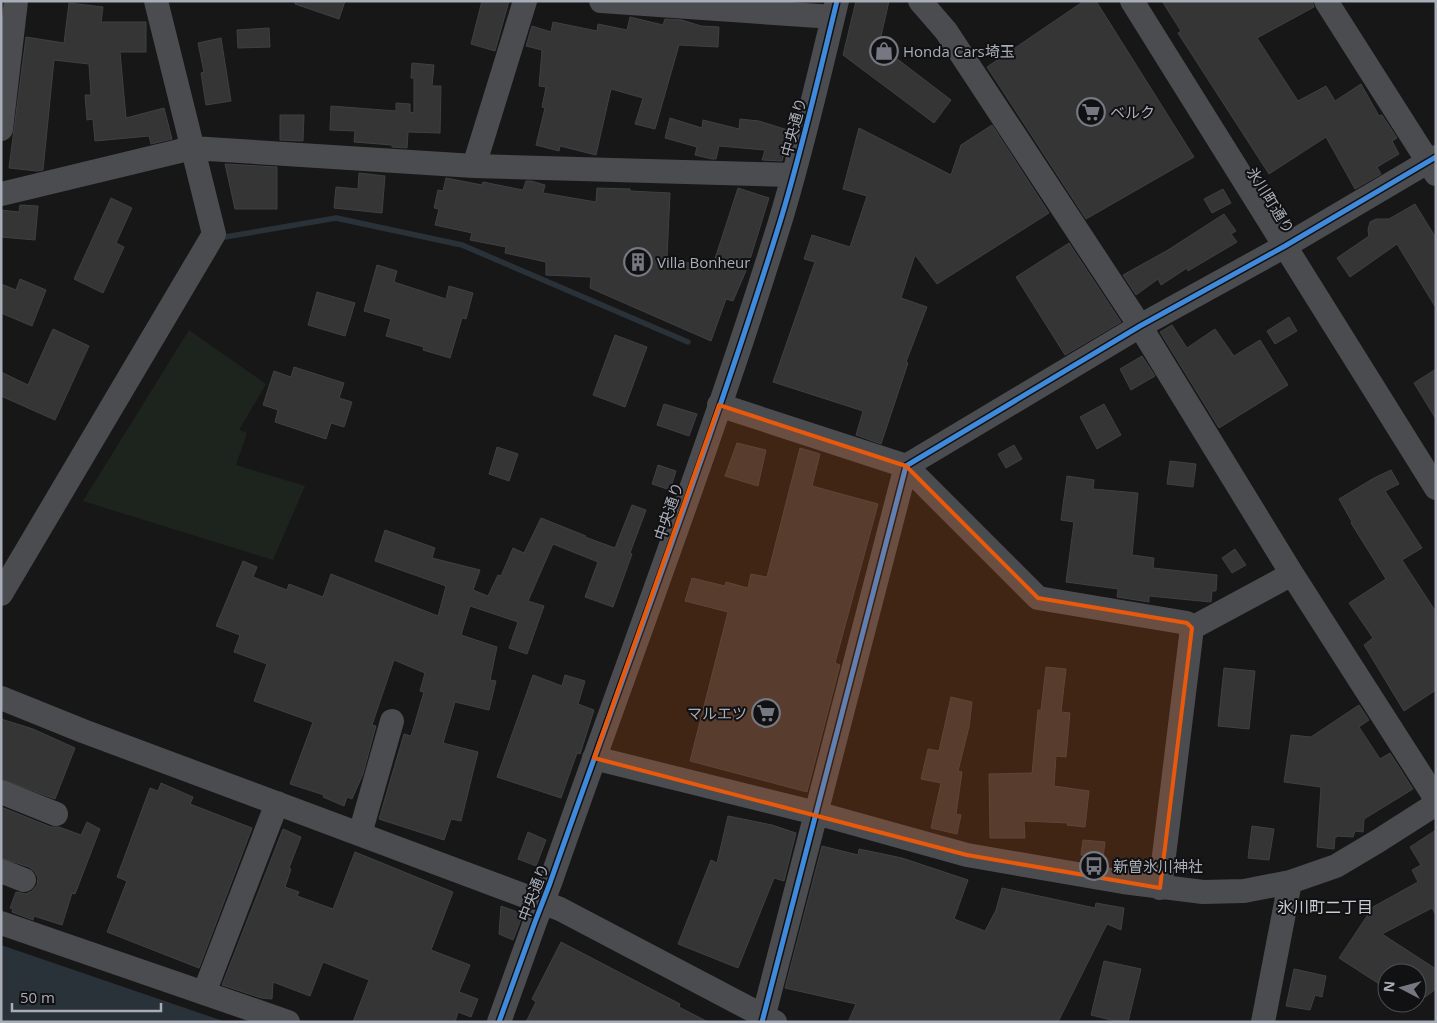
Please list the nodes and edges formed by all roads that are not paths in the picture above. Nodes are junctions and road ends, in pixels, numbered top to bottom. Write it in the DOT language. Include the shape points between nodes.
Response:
graph roads {
  1 [pos="16,1"];
  2 [pos="525,1"];
  3 [pos="600,1"];
  4 [pos="920,1"];
  5 [pos="1132,1"];
  6 [pos="1326,1"];
  7 [pos="152,2"];
  8 [pos="835,9"];
  9 [pos="1,128"];
  10 [pos="192,148"];
  11 [pos="1433,164"];
  12 [pos="474,166"];
  13 [pos="793,175"];
  14 [pos="1,194"];
  15 [pos="1285,246"];
  16 [pos="1140,326"];
  17 [pos="719,405"];
  18 [pos="906,466"];
  19 [pos="1436,488"];
  20 [pos="1292,574"];
  21 [pos="1,594"];
  22 [pos="1192,628"];
  23 [pos="1,698"];
  24 [pos="392,720"];
  25 [pos="594,758"];
  26 [pos="1,792"];
  27 [pos="1436,799"];
  28 [pos="277,803"];
  29 [pos="1436,804"];
  30 [pos="816,813"];
  31 [pos="56,814"];
  32 [pos="360,834"];
  33 [pos="1,871"];
  34 [pos="24,880"];
  35 [pos="1290,882"];
  36 [pos="1160,888"];
  37 [pos="542,902"];
  38 [pos="1,923"];
  39 [pos="204,993"];
  40 [pos="767,1020"];
  41 [pos="288,1022"];
  42 [pos="499,1022"];
  43 [pos="1263,1022"];
  1 -- 9 [label="street"];
  2 -- 12 [label="street"];
  3 -- 8 [label="street"];
  4 -- 16 [label="street" via="946,31"];
  5 -- 15 [label="street, 氷川町通り"];
  6 -- 11 [label="street"];
  7 -- 10 [label="street"];
  8 -- 13 [label="street, 中央通り"];
  10 -- 12 [label="street"];
  10 -- 14 [label="street"];
  10 -- 21 [label="street" via="214,234"];
  11 -- 15 [label="street"];
  12 -- 13 [label="street"];
  13 -- 17 [label="street, 中央通り"];
  15 -- 16 [label="street"];
  15 -- 19 [label="street, 氷川町通り"];
  16 -- 18 [label="street"];
  16 -- 20 [label="street"];
  17 -- 18 [label="street"];
  17 -- 25 [label="street, 中央通り"];
  18 -- 22 [label="street" via="1038,598 1187,623"];
  18 -- 30 [label="street"];
  20 -- 22 [label="street"];
  20 -- 27 [label="street"];
  22 -- 36 [label="street"];
  23 -- 28 [label="street"];
  24 -- 32 [label="street"];
  25 -- 30 [label="street"];
  25 -- 37 [label="street, 中央通り"];
  26 -- 31 [label="street"];
  28 -- 32 [label="street"];
  28 -- 39 [label="street"];
  29 -- 35 [label="street" via="1336,866"];
  30 -- 36 [label="street" via="967,855"];
  30 -- 40 [label="street"];
  32 -- 37 [label="street"];
  33 -- 34 [label="street"];
  35 -- 36 [label="street" via="1244,891"];
  35 -- 43 [label="street"];
  37 -- 40 [label="street"];
  37 -- 42 [label="street, 中央通り"];
  38 -- 39 [label="street"];
  39 -- 41 [label="street"];
}
